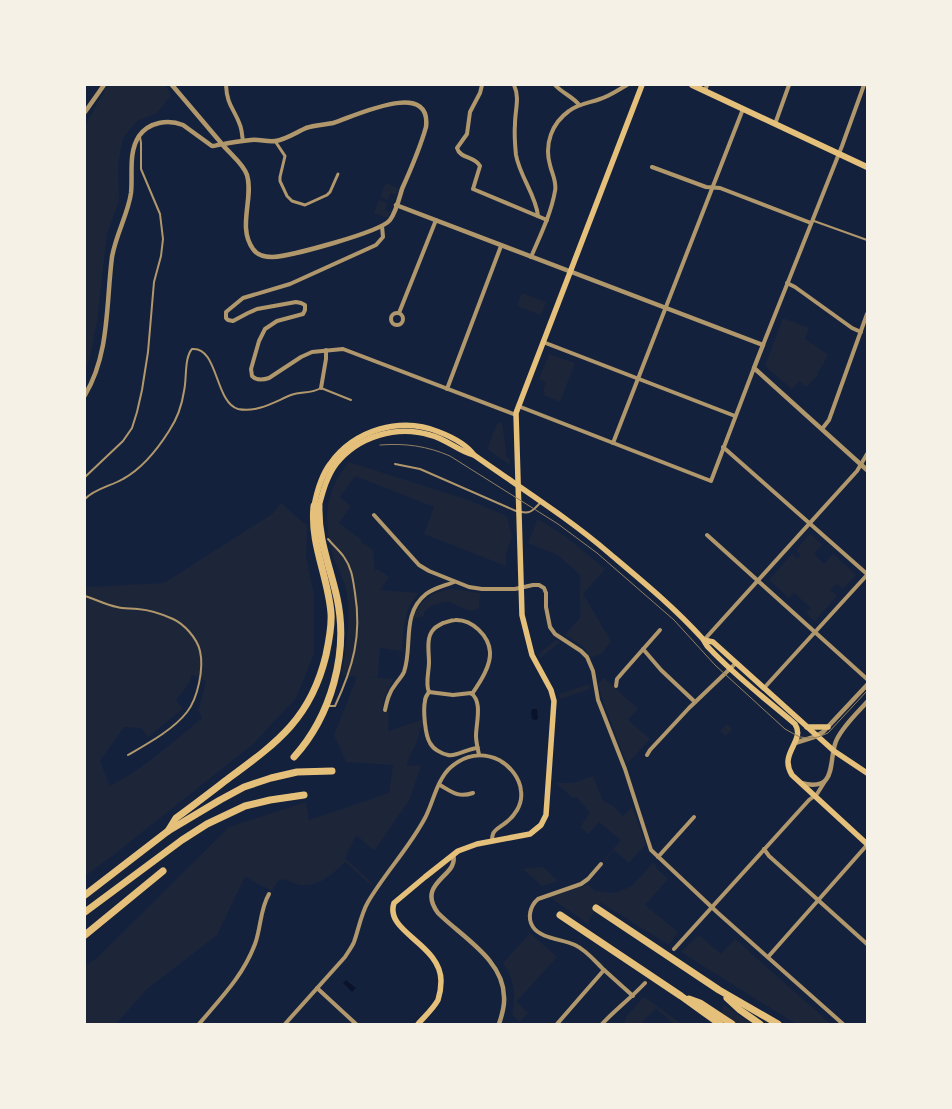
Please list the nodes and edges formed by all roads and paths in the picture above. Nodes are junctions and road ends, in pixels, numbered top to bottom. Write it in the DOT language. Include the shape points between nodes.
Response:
graph roads {
  1 [pos="104,85"];
  2 [pos="172,85"];
  3 [pos="226,85"];
  4 [pos="482,85"];
  5 [pos="514,85"];
  6 [pos="555,85"];
  7 [pos="627,85"];
  8 [pos="642,85"];
  9 [pos="692,85"];
  10 [pos="789,85"];
  11 [pos="864,85"];
  12 [pos="706,88"];
  13 [pos="579,105"];
  14 [pos="743,109"];
  15 [pos="85,112"];
  16 [pos="775,124"];
  17 [pos="139,136"];
  18 [pos="243,141"];
  19 [pos="275,141"];
  20 [pos="222,144"];
  21 [pos="838,153"];
  22 [pos="652,167"];
  23 [pos="867,167"];
  24 [pos="338,174"];
  25 [pos="713,188"];
  26 [pos="396,205"];
  27 [pos="538,216"];
  28 [pos="436,220"];
  29 [pos="547,220"];
  30 [pos="811,221"];
  31 [pos="382,226"];
  32 [pos="867,240"];
  33 [pos="501,246"];
  34 [pos="532,257"];
  35 [pos="569,272"];
  36 [pos="787,283"];
  37 [pos="666,309"];
  38 [pos="399,313"];
  39 [pos="867,314"];
  40 [pos="861,332"];
  41 [pos="542,342"];
  42 [pos="763,345"];
  43 [pos="326,350"];
  44 [pos="754,368"];
  45 [pos="639,378"];
  46 [pos="321,388"];
  47 [pos="447,389"];
  48 [pos="85,395"];
  49 [pos="351,400"];
  50 [pos="518,406"];
  51 [pos="516,415"];
  52 [pos="735,416"];
  53 [pos="822,430"];
  54 [pos="613,443"];
  55 [pos="723,447"];
  56 [pos="867,454"];
  57 [pos="395,464"];
  58 [pos="860,464"];
  59 [pos="867,470"];
  60 [pos="85,477"];
  61 [pos="85,499"];
  62 [pos="540,502"];
  63 [pos="315,507"];
  64 [pos="374,515"];
  65 [pos="810,524"];
  66 [pos="707,535"];
  67 [pos="325,540"];
  68 [pos="867,575"];
  69 [pos="758,580"];
  70 [pos="454,582"];
  71 [pos="520,585"];
  72 [pos="85,596"];
  73 [pos="660,630"];
  74 [pos="815,632"];
  75 [pos="704,640"];
  76 [pos="643,649"];
  77 [pos="736,663"];
  78 [pos="730,668"];
  79 [pos="867,679"];
  80 [pos="867,685"];
  81 [pos="616,686"];
  82 [pos="764,688"];
  83 [pos="429,692"];
  84 [pos="472,694"];
  85 [pos="695,702"];
  86 [pos="867,702"];
  87 [pos="326,706"];
  88 [pos="385,710"];
  89 [pos="807,727"];
  90 [pos="828,727"];
  91 [pos="817,736"];
  92 [pos="795,743"];
  93 [pos="478,748"];
  94 [pos="834,751"];
  95 [pos="128,755"];
  96 [pos="479,755"];
  97 [pos="647,755"];
  98 [pos="294,757"];
  99 [pos="332,772"];
  100 [pos="867,774"];
  101 [pos="827,778"];
  102 [pos="798,782"];
  103 [pos="440,785"];
  104 [pos="473,793"];
  105 [pos="304,796"];
  106 [pos="814,796"];
  107 [pos="694,817"];
  108 [pos="168,831"];
  109 [pos="492,841"];
  110 [pos="867,844"];
  111 [pos="764,849"];
  112 [pos="453,855"];
  113 [pos="658,858"];
  114 [pos="601,864"];
  115 [pos="163,871"];
  116 [pos="269,894"];
  117 [pos="85,895"];
  118 [pos="818,900"];
  119 [pos="712,907"];
  120 [pos="596,908"];
  121 [pos="85,912"];
  122 [pos="560,915"];
  123 [pos="85,935"];
  124 [pos="867,944"];
  125 [pos="674,949"];
  126 [pos="768,957"];
  127 [pos="604,970"];
  128 [pos="645,983"];
  129 [pos="317,988"];
  130 [pos="719,990"];
  131 [pos="633,996"];
  132 [pos="681,996"];
  133 [pos="199,1024"];
  134 [pos="286,1024"];
  135 [pos="356,1024"];
  136 [pos="418,1024"];
  137 [pos="500,1024"];
  138 [pos="558,1024"];
  139 [pos="602,1024"];
  140 [pos="720,1024"];
  141 [pos="732,1024"];
  142 [pos="760,1024"];
  143 [pos="778,1024"];
  144 [pos="843,1024"];
  1 -- 15 [label="street"];
  2 -- 20 [label="street"];
  3 -- 18 [label="street" via="229,103 240,125"];
  4 -- 27 [label="street" via="470,112 467,134 457,148 460,153 476,160 480,166 472,189"];
  5 -- 27 [label="street" via="518,96 515,124 516,157 536,204"];
  6 -- 13 [label="street"];
  7 -- 13 [label="street" via="601,99"];
  8 -- 35 [label="main road"];
  9 -- 12 [label="main road"];
  10 -- 16 [label="street"];
  11 -- 21 [label="street"];
  12 -- 14 [label="main road"];
  13 -- 29 [label="street" via="560,119 549,137 548,159 556,189"];
  14 -- 16 [label="main road"];
  14 -- 25 [label="street"];
  16 -- 21 [label="main road"];
  17 -- 20 [label="street" via="156,124 174,122 183,125 212,146"];
  17 -- 48 [label="street" via="134,151 130,194 112,256 103,347"];
  17 -- 60 [label="lane" via="141,169 160,214 163,239 154,282 142,390 132,428 123,441"];
  18 -- 19 [label="street"];
  18 -- 20 [label="street"];
  19 -- 24 [label="street" via="285,156 280,181 292,201 305,205 327,195"];
  19 -- 26 [label="street" via="308,127 334,122 382,106 405,103 421,108 427,117 426,127"];
  20 -- 31 [label="street" via="246,173 247,231 252,248 262,256 283,256 358,236"];
  21 -- 23 [label="main road"];
  21 -- 30 [label="street"];
  22 -- 25 [label="street"];
  25 -- 30 [label="street" via="720,188"];
  25 -- 37 [label="street"];
  26 -- 28 [label="street"];
  26 -- 31 [label="street" via="390,220"];
  27 -- 29 [label="street"];
  28 -- 33 [label="street"];
  28 -- 38 [label="street"];
  29 -- 34 [label="street"];
  30 -- 32 [label="lane"];
  30 -- 36 [label="street"];
  31 -- 43 [label="street" via="383,237 376,245 290,284 243,298 226,314 228,320 233,321 257,309 296,302 305,306 303,314 267,326 259,341 251,369 254,378 269,378 306,354"];
  33 -- 34 [label="street"];
  33 -- 47 [label="street"];
  34 -- 35 [label="street"];
  35 -- 37 [label="street"];
  35 -- 41 [label="main road"];
  36 -- 40 [label="street"];
  36 -- 42 [label="street"];
  37 -- 42 [label="street"];
  37 -- 45 [label="street"];
  39 -- 40 [label="street"];
  40 -- 53 [label="street" via="829,420"];
  41 -- 45 [label="street"];
  41 -- 50 [label="main road"];
  42 -- 44 [label="street"];
  43 -- 46 [label="street"];
  43 -- 47 [label="street" via="345,349"];
  44 -- 52 [label="street"];
  44 -- 53 [label="street"];
  45 -- 52 [label="street"];
  45 -- 54 [label="street"];
  46 -- 49 [label="lane"];
  46 -- 61 [label="lane" via="311,393 292,395 271,405 253,409 236,408 225,396 204,352 192,349 188,355 182,405 171,429 159,446 129,475"];
  47 -- 51 [label="street"];
  50 -- 51 [label="main road"];
  50 -- 54 [label="street"];
  51 -- 71 [label="main road"];
  52 -- 55 [label="street"];
  53 -- 58 [label="street"];
  54 -- 55 [label="street" via="711,481"];
  55 -- 65 [label="street"];
  56 -- 58 [label="street"];
  57 -- 62 [label="lane" via="420,469 516,511 531,511"];
  58 -- 59 [label="street"];
  58 -- 65 [label="street"];
  62 -- 63 [label="main road" via="455,439 430,429 402,426 377,430 353,441 334,458 320,482"];
  62 -- 75 [label="main road" via="608,552 664,600"];
  63 -- 67 [label="highway"];
  63 -- 108 [label="highway" via="313,532 331,614 328,646 314,690 300,714 282,736 253,761 176,818"];
  64 -- 70 [label="street" via="422,567"];
  65 -- 68 [label="street"];
  65 -- 69 [label="street"];
  66 -- 69 [label="street"];
  67 -- 87 [label="highway" via="337,598 340,633 334,684"];
  67 -- 87 [label="lane" via="344,558 352,575 358,609 354,658 336,706"];
  68 -- 74 [label="street"];
  69 -- 74 [label="street"];
  69 -- 75 [label="street"];
  70 -- 71 [label="street" via="482,589"];
  70 -- 88 [label="street" via="435,589 417,603 409,624 404,672 394,685"];
  71 -- 109 [label="main road" via="522,615 531,652 554,701 546,811 541,825 530,834"];
  71 -- 113 [label="street" via="541,585 544,588 550,627 555,634 576,646 587,657 593,672 598,700 649,846"];
  72 -- 95 [label="lane" via="116,607 152,611 173,619 191,634 200,651 200,676 187,712 151,741"];
  73 -- 76 [label="street"];
  74 -- 79 [label="street"];
  74 -- 82 [label="street"];
  75 -- 77 [label="main road" via="713,642"];
  75 -- 78 [label="main road" via="707,647"];
  76 -- 81 [label="street" via="617,679"];
  76 -- 85 [label="street"];
  77 -- 78 [label="street"];
  77 -- 82 [label="main road"];
  78 -- 85 [label="street"];
  78 -- 92 [label="main road" via="795,724 798,734"];
  80 -- 90 [label="street"];
  82 -- 89 [label="main road"];
  83 -- 84 [label="street"];
  83 -- 84 [label="street" via="427,686 431,633 439,625 457,620 477,629 490,648 489,662"];
  83 -- 93 [label="street" via="425,701 425,713 428,739 432,746 444,754 452,755"];
  84 -- 93 [label="street" via="479,711 476,734"];
  85 -- 97 [label="street"];
  86 -- 94 [label="street" via="839,736"];
  87 -- 98 [label="highway" via="309,739"];
  89 -- 90 [label="main road"];
  89 -- 91 [label="main road"];
  90 -- 91 [label="street"];
  91 -- 92 [label="street"];
  91 -- 94 [label="main road"];
  92 -- 102 [label="main road" via="787,762 789,771"];
  93 -- 96 [label="street"];
  94 -- 100 [label="main road"];
  94 -- 101 [label="street"];
  96 -- 103 [label="street" via="456,763"];
  96 -- 109 [label="street" via="497,759 508,766 521,791 518,809 495,831"];
  99 -- 108 [label="highway" via="298,772 244,787"];
  101 -- 102 [label="street" via="812,785"];
  101 -- 106 [label="street"];
  102 -- 106 [label="main road"];
  103 -- 104 [label="street" via="455,794 464,796"];
  103 -- 129 [label="street" via="424,820 367,903 354,943"];
  105 -- 121 [label="highway" via="245,806 207,824"];
  106 -- 110 [label="main road"];
  106 -- 111 [label="street"];
  107 -- 113 [label="street"];
  108 -- 117 [label="highway"];
  109 -- 112 [label="main road" via="464,848"];
  110 -- 118 [label="street"];
  111 -- 118 [label="street"];
  111 -- 119 [label="street"];
  112 -- 136 [label="main road" via="397,900 393,908 393,916 398,923 432,956 440,970 439,997"];
  112 -- 137 [label="street" via="452,866 433,888 433,905 443,918 496,968 502,982 504,997"];
  113 -- 119 [label="street"];
  114 -- 127 [label="street" via="581,884 538,899 530,914 533,927 539,932 579,947"];
  115 -- 123 [label="highway"];
  116 -- 133 [label="street" via="255,943 244,969"];
  118 -- 124 [label="street"];
  118 -- 126 [label="street"];
  119 -- 125 [label="street"];
  119 -- 126 [label="street"];
  120 -- 130 [label="highway"];
  122 -- 132 [label="highway"];
  126 -- 144 [label="street"];
  127 -- 131 [label="street"];
  127 -- 138 [label="street"];
  128 -- 131 [label="street"];
  129 -- 134 [label="street"];
  129 -- 135 [label="street"];
  130 -- 142 [label="highway"];
  130 -- 143 [label="highway"];
  131 -- 139 [label="street"];
  132 -- 140 [label="highway"];
  132 -- 141 [label="highway" via="700,1002"];
}
